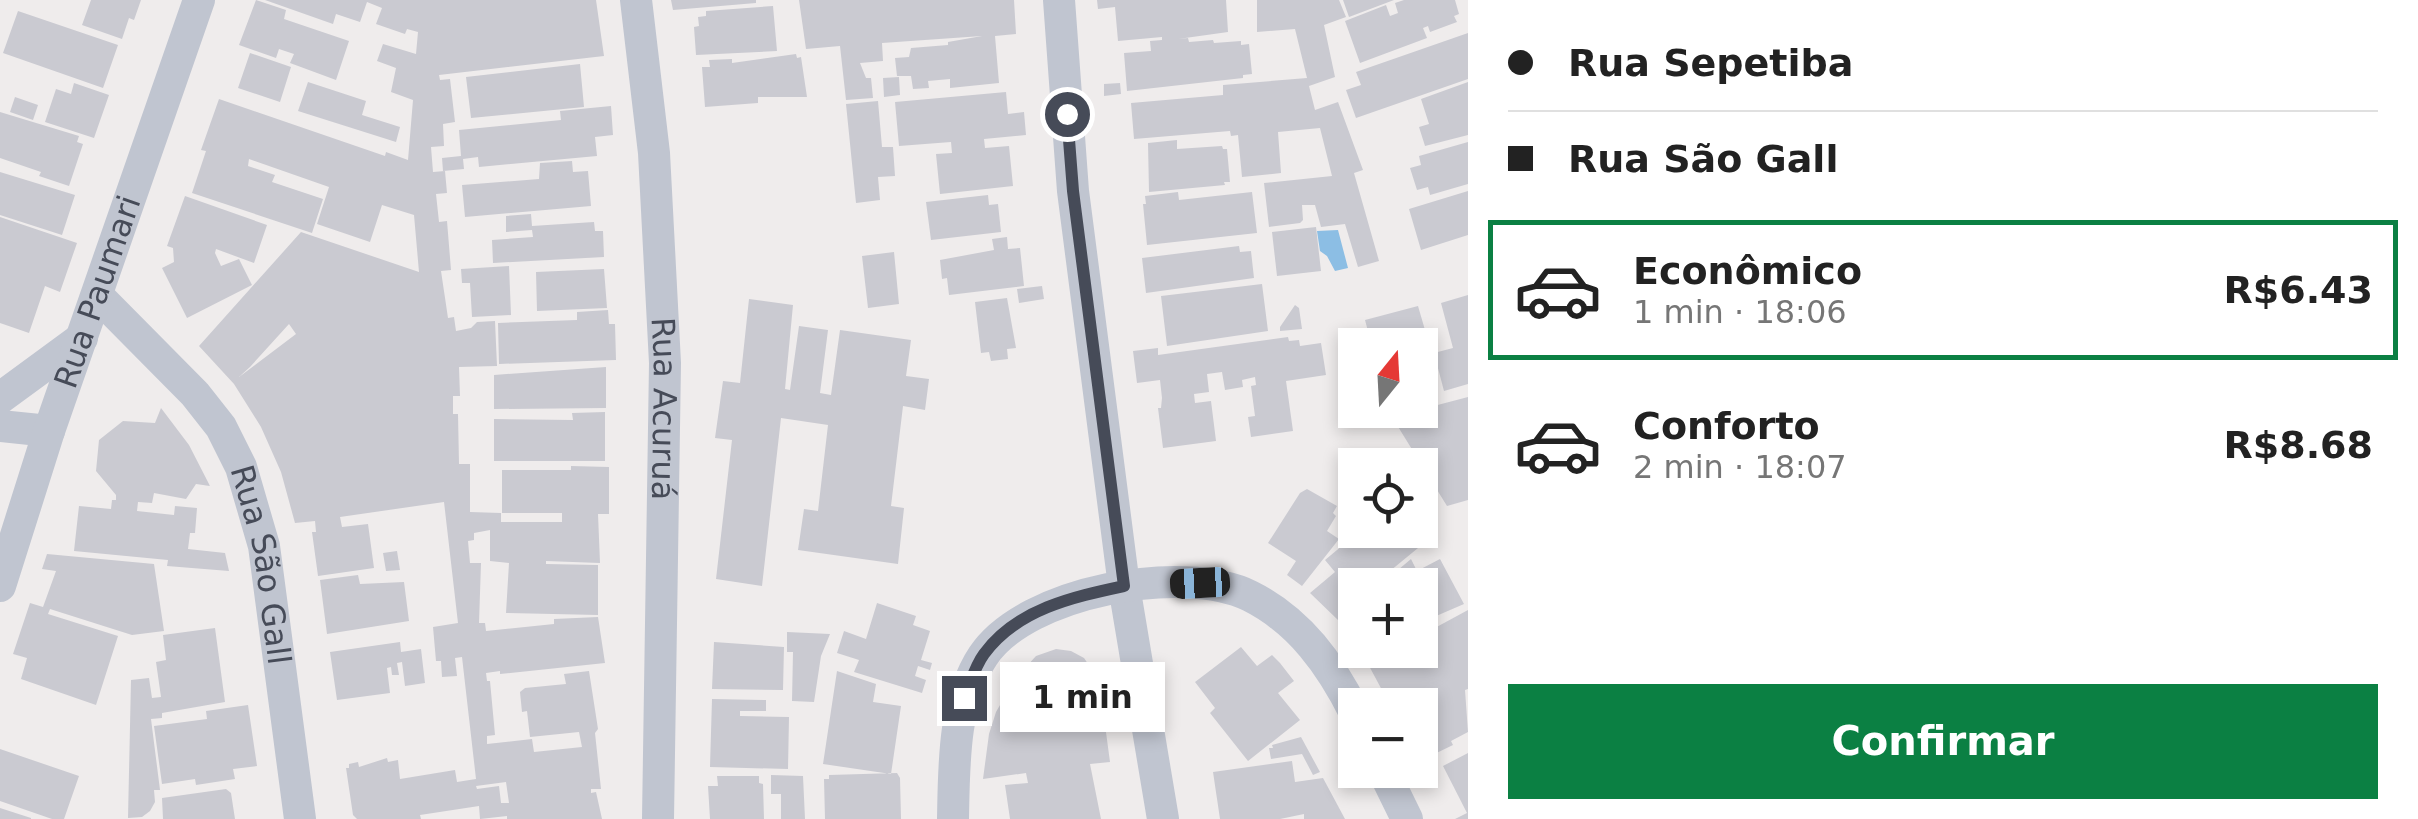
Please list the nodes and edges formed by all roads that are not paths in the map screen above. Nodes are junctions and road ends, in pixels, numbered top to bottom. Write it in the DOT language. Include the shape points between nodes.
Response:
graph roads {
  1 [pos="199,0"];
  2 [pos="636,0"];
  3 [pos="1058,0"];
  4 [pos="98,296"];
  5 [pos="82,338"];
  6 [pos="145,345"];
  7 [pos="0,398"];
  8 [pos="0,426"];
  9 [pos="49,431"];
  10 [pos="0,486"];
  11 [pos="34,487"];
  12 [pos="10,523"];
  13 [pos="0,586"];
  14 [pos="1124,586"];
  15 [pos="1341,688"];
  16 [pos="1392,788"];
  17 [pos="300,819"];
  18 [pos="658,819"];
  19 [pos="953,819"];
  20 [pos="1163,819"];
  21 [pos="1407,819"];
  1 -- 4 [label="street, Rua Paumari"];
  2 -- 18 [label="street, Rua Acuruá" via="654,153 665,363"];
  3 -- 14 [label="street" via="1073,191"];
  4 -- 5 [label="street, Rua Paumari"];
  4 -- 6 [label="street, Rua São Gall"];
  5 -- 6 [label="street"];
  5 -- 7 [label="street"];
  5 -- 9 [label="street, Rua Paumari"];
  6 -- 17 [label="street, Rua São Gall" via="220,427 255,506"];
  8 -- 9 [label="street"];
  9 -- 11 [label="street, Rua Paumari"];
  10 -- 11 [label="street"];
  11 -- 12 [label="street, Rua Paumari"];
  12 -- 13 [label="street, Rua Paumari"];
  14 -- 15 [label="street" via="1200,583 1248,595 1288,620 1324,658"];
  14 -- 19 [label="street" via="1060,600 1016,623 983,655 964,698"];
  14 -- 20 [label="street"];
  16 -- 21 [label="street"];
}
